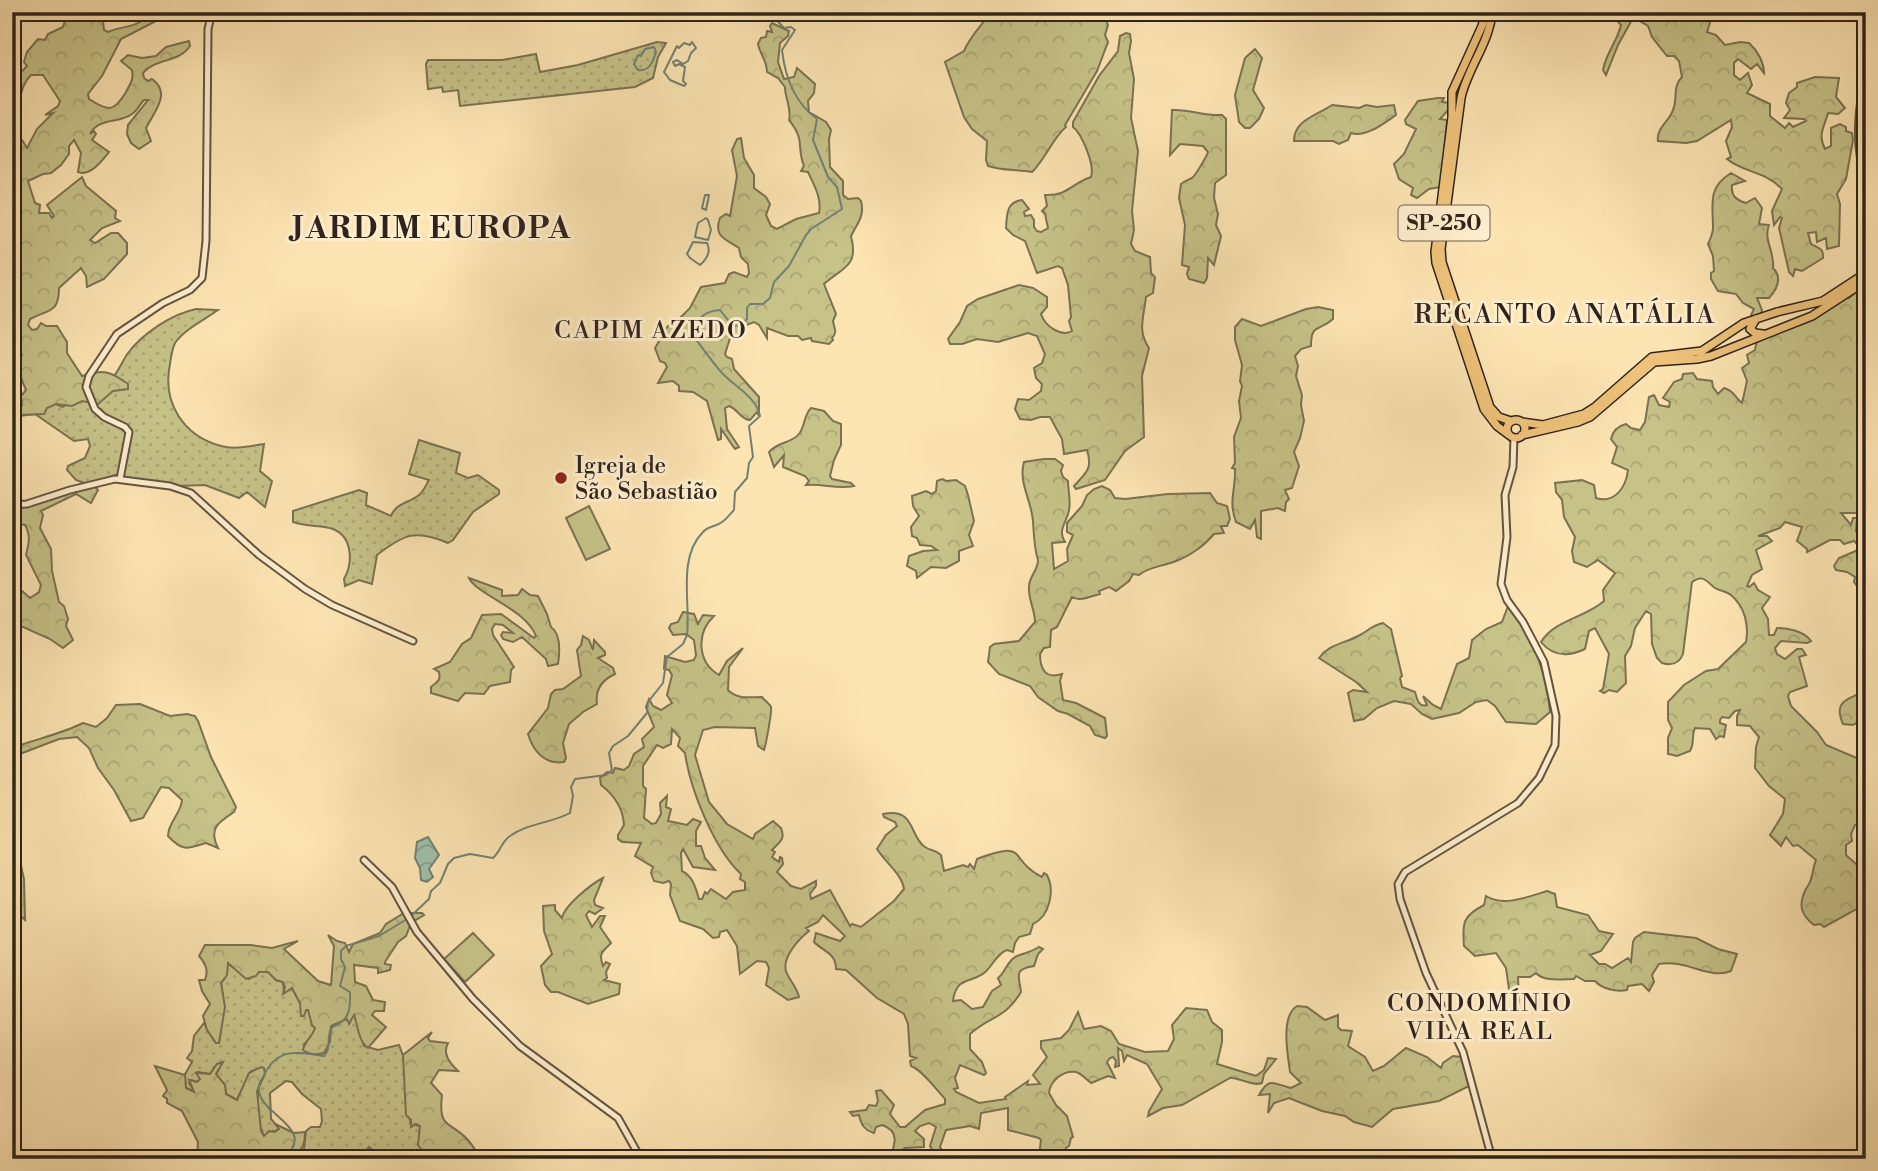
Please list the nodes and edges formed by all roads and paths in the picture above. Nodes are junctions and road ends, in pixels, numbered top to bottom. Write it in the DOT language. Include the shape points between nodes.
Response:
graph roads {
  1 [pos="212,12"];
  2 [pos="1486,12"];
  3 [pos="1492,12"];
  4 [pos="1866,73"];
  5 [pos="1866,180"];
  6 [pos="1866,273"];
  7 [pos="1866,281"];
  8 [pos="1756,318"];
  9 [pos="1765,334"];
  10 [pos="1511,421"];
  11 [pos="1522,422"];
  12 [pos="1515,436"];
  13 [pos="120,479"];
  14 [pos="12,505"];
  15 [pos="413,641"];
  16 [pos="364,860"];
  17 [pos="641,1159"];
  18 [pos="1492,1159"];
  1 -- 13 [label="street" via="202,278 117,334 87,382 95,410 129,432"];
  2 -- 12 [label="main road" via="1451,97 1434,251 1484,409 1497,426"];
  3 -- 10 [label="main road, SP-250" via="1464,83 1441,249 1490,407"];
  4 -- 5 [label="street" via="1858,125"];
  6 -- 8 [label="main road" via="1823,301"];
  7 -- 9 [label="main road" via="1812,316"];
  8 -- 9 [label="main road" via="1751,329"];
  8 -- 11 [label="main road" via="1702,351 1652,357 1584,414 1543,425"];
  9 -- 12 [label="main road" via="1704,358 1654,362 1590,417"];
  10 -- 11 [label="main road"];
  10 -- 12 [label="main road" via="1507,426"];
  11 -- 12 [label="main road" via="1525,430"];
  12 -- 18 [label="street" via="1505,495 1507,537 1501,584 1544,662 1556,716 1555,745 1539,778 1518,803 1405,872 1398,884 1426,973 1463,1052"];
  13 -- 14 [label="street"];
  13 -- 15 [label="street" via="191,493 259,555 305,589"];
  16 -- 17 [label="street" via="392,887 417,932 472,999 520,1046 618,1118"];
}
